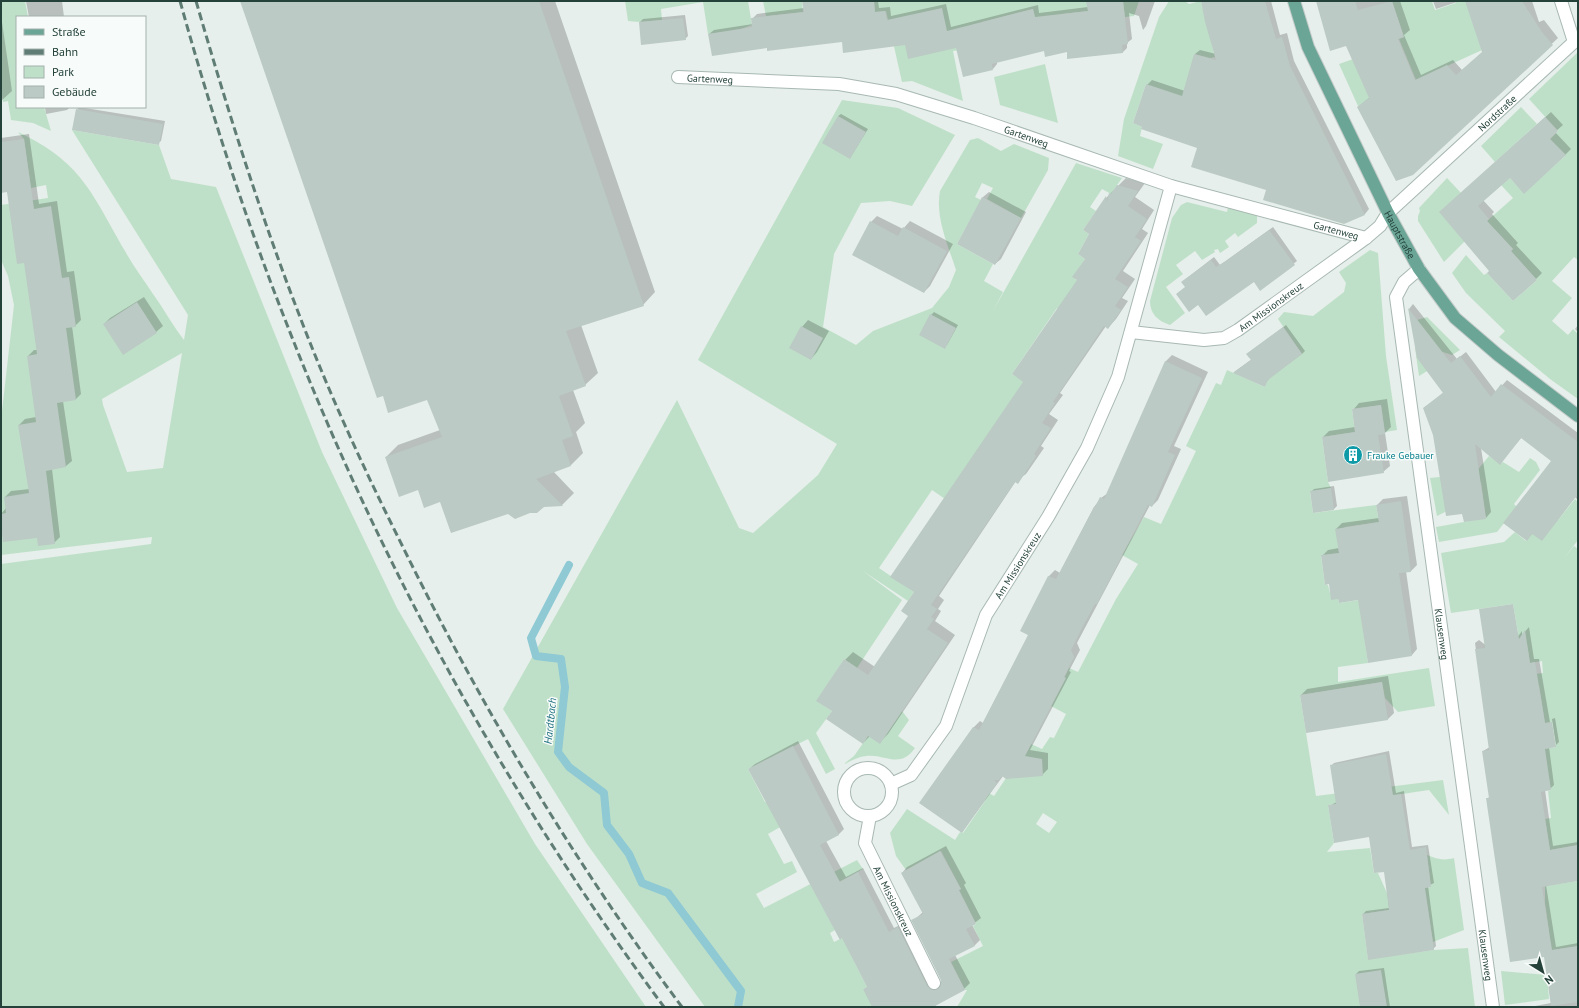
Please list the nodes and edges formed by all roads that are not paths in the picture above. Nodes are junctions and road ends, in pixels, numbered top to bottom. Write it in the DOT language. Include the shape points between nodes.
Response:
graph roads {
  1 [pos="1294,1"];
  2 [pos="1561,1"];
  3 [pos="678,76"];
  4 [pos="1171,186"];
  5 [pos="1388,213"];
  6 [pos="1366,238"];
  7 [pos="1419,269"];
  8 [pos="1131,332"];
  9 [pos="1578,416"];
  10 [pos="891,784"];
  11 [pos="870,816"];
  12 [pos="934,983"];
  13 [pos="1493,1007"];
  1 -- 5 [label="main road, Hauptstraße" via="1308,47"];
  2 -- 5 [label="street, Nordstraße" via="1574,42"];
  3 -- 4 [label="street, Gartenweg" via="839,84 896,94"];
  4 -- 6 [label="street, Gartenweg"];
  4 -- 8 [label="street, Am Missionskreuz"];
  5 -- 6 [label="street, Am Missionskreuz" via="1380,226"];
  5 -- 7 [label="main road, Hauptstraße"];
  6 -- 8 [label="street, Am Missionskreuz" via="1224,338 1204,340"];
  7 -- 9 [label="main road, Hauptstraße" via="1454,318"];
  7 -- 13 [label="street, Klausenweg" via="1404,282 1396,297"];
  8 -- 10 [label="street, Am Missionskreuz" via="1118,377 1087,448 1048,517 986,615 946,726 911,775"];
  10 -- 11 [label="street" via="889,804 881,813"];
  10 -- 11 [label="street" via="887,776 870,768 861,769 849,778 844,787 844,798 858,815"];
  11 -- 12 [label="street, Am Missionskreuz" via="865,843"];
}
